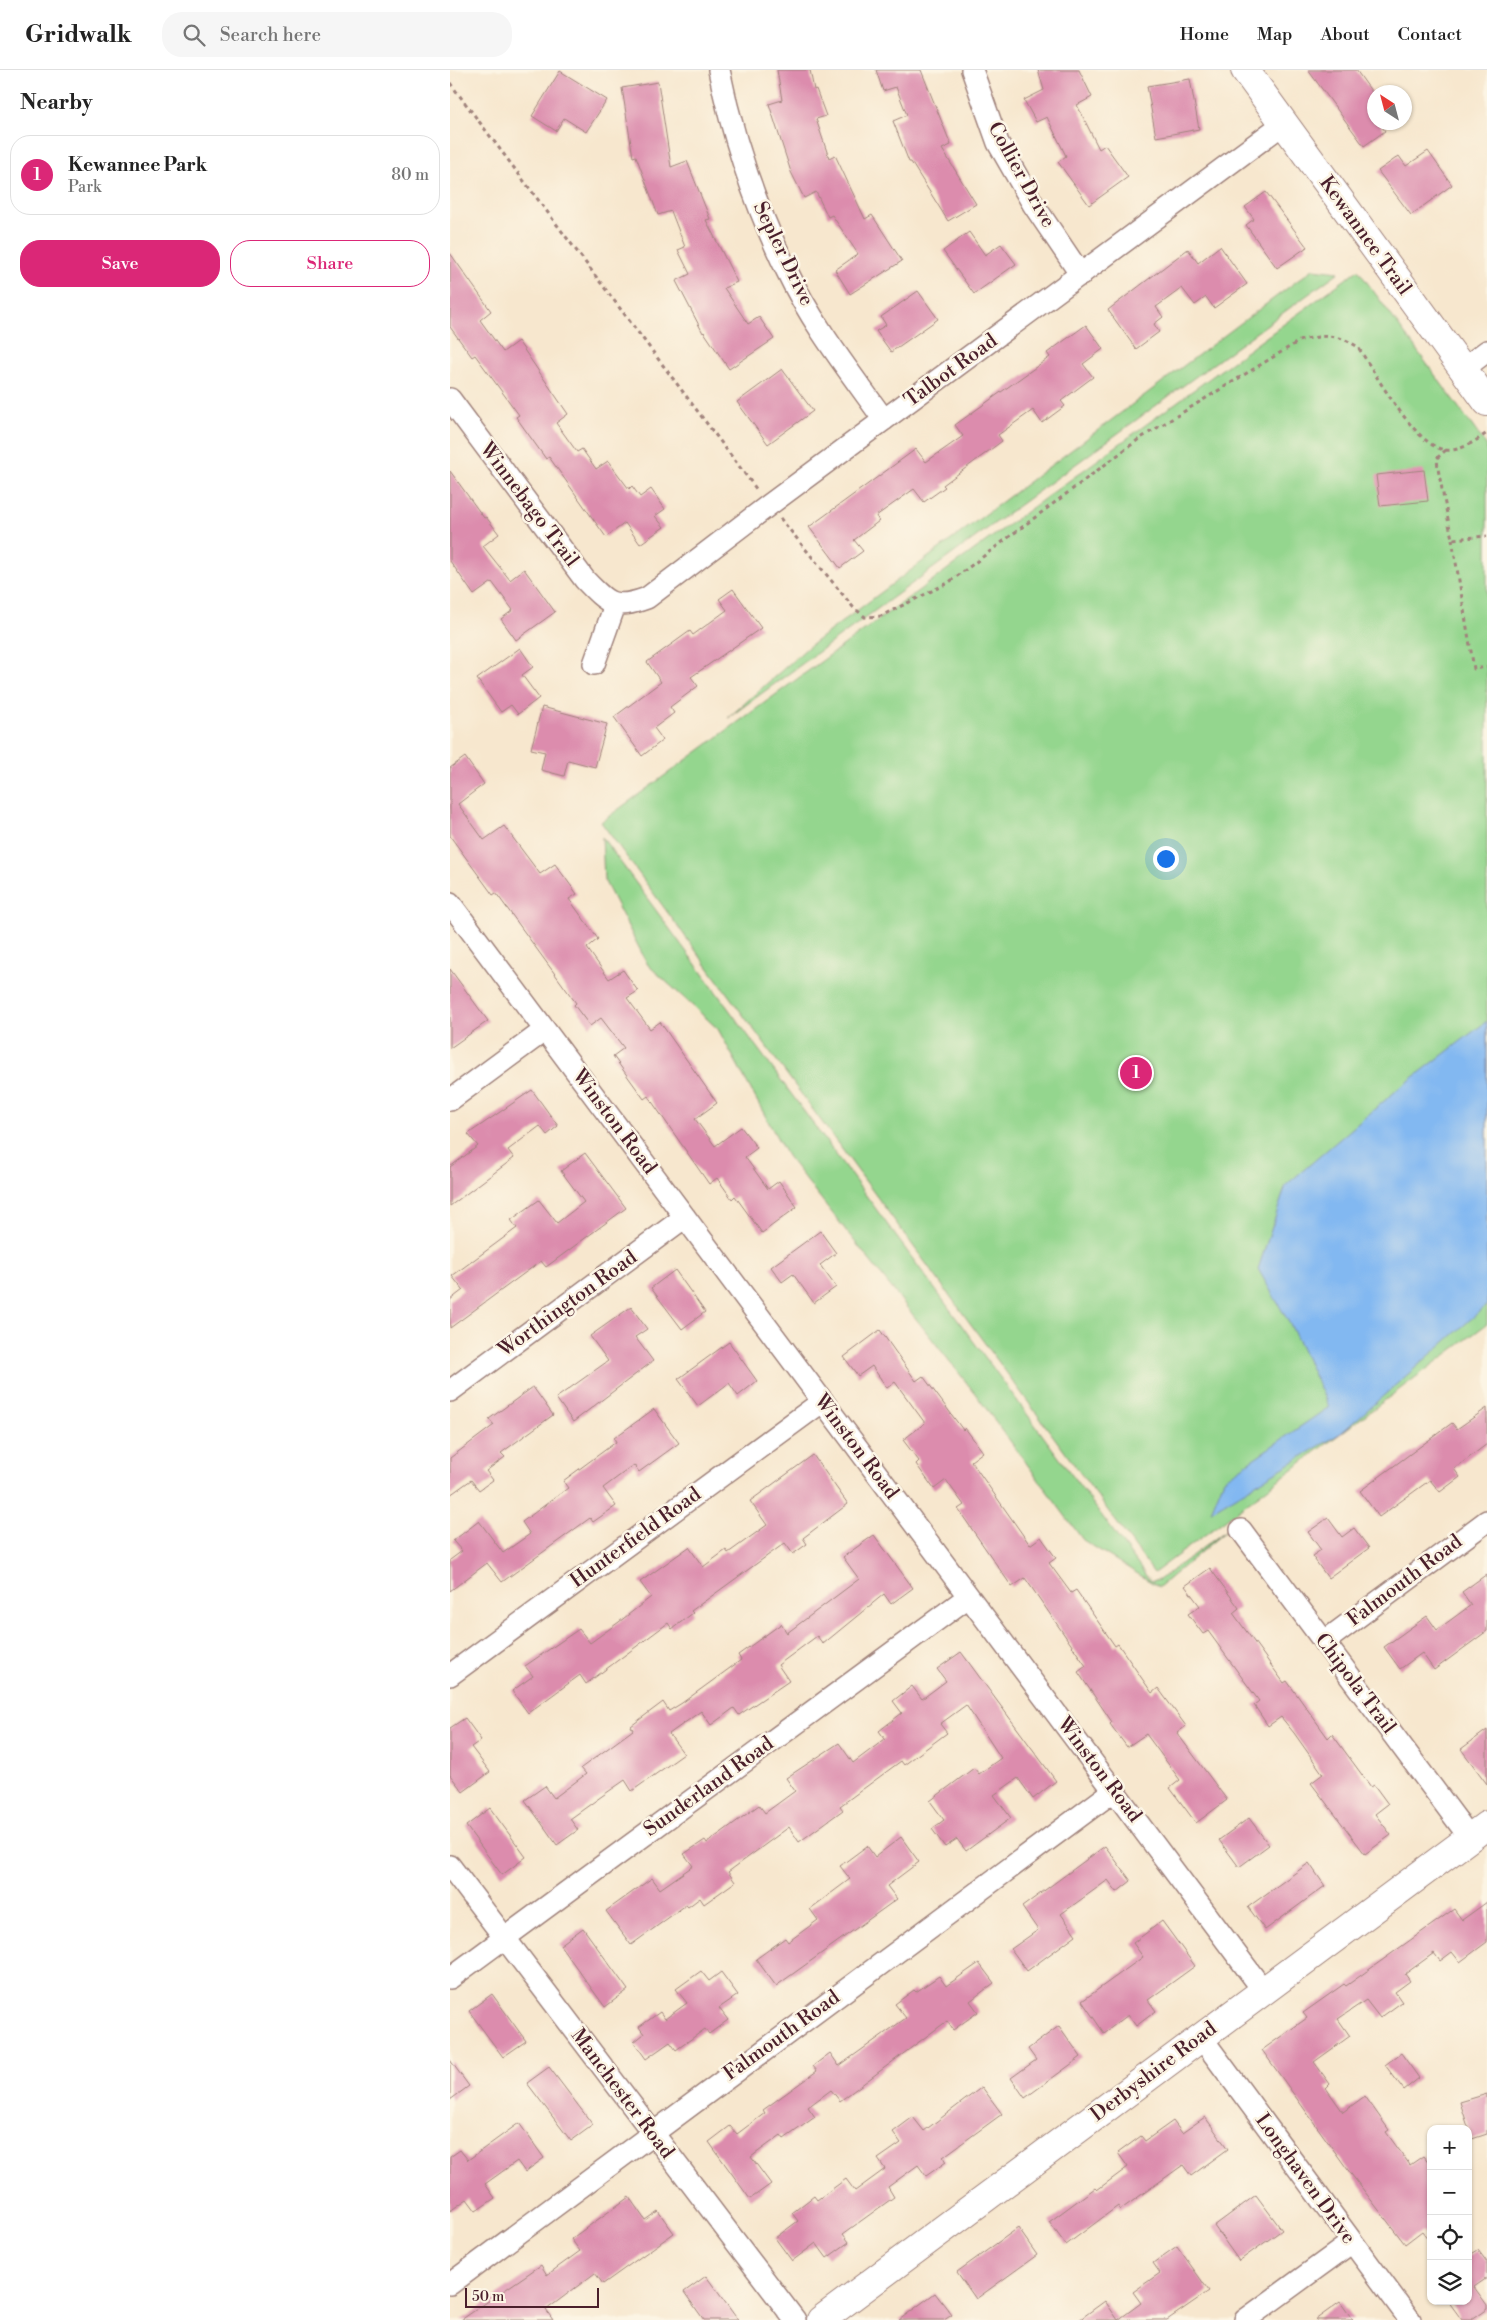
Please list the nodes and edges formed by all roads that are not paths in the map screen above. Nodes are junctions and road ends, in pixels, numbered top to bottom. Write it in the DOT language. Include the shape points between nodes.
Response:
graph roads {
  1 [pos="719,70"];
  2 [pos="972,70"];
  3 [pos="1245,70"];
  4 [pos="1283,124"];
  5 [pos="1081,275"];
  6 [pos="1487,351"];
  7 [pos="1463,369"];
  8 [pos="450,398"];
  9 [pos="1487,402"];
  10 [pos="884,420"];
  11 [pos="615,604"];
  12 [pos="594,664"];
  13 [pos="450,903"];
  14 [pos="545,1030"];
  15 [pos="450,1100"];
  16 [pos="685,1217"];
  17 [pos="450,1390"];
  18 [pos="823,1401"];
  19 [pos="1487,1520"];
  20 [pos="1240,1530"];
  21 [pos="968,1597"];
  22 [pos="1324,1642"];
  23 [pos="450,1675"];
  24 [pos="1115,1790"];
  25 [pos="1478,1831"];
  26 [pos="450,1866"];
  27 [pos="503,1938"];
  28 [pos="450,1978"];
  29 [pos="1263,1990"];
  30 [pos="1201,2037"];
  31 [pos="652,2133"];
  32 [pos="1352,2242"];
  33 [pos="450,2284"];
  34 [pos="795,2320"];
  35 [pos="821,2320"];
  36 [pos="1245,2320"];
  37 [pos="1410,2320"];
  1 -- 10 [label="street, Sepler Drive" via="728,117 752,190 787,272 830,344"];
  2 -- 5 [label="street, Collier Drive" via="998,143 1033,204"];
  3 -- 4 [label="street, Kewannee Trail"];
  4 -- 5 [label="street, Talbot Road"];
  4 -- 7 [label="street, Kewannee Trail"];
  5 -- 10 [label="street, Talbot Road"];
  6 -- 7 [label="street"];
  7 -- 9 [label="street, Kewannee Trail"];
  8 -- 11 [label="street, Winnebago Trail" via="585,580 600,596"];
  10 -- 11 [label="street, Talbot Road" via="647,598 628,605"];
  11 -- 12 [label="street"];
  13 -- 14 [label="street, Winston Road"];
  14 -- 15 [label="street"];
  14 -- 16 [label="street, Winston Road"];
  16 -- 17 [label="street, Worthington Road"];
  16 -- 18 [label="street, Winston Road"];
  18 -- 21 [label="street, Winston Road"];
  18 -- 23 [label="street, Hunterfield Road"];
  19 -- 22 [label="street, Falmouth Road"];
  20 -- 22 [label="street, Chipola Trail"];
  21 -- 24 [label="street, Winston Road"];
  21 -- 27 [label="street, Sunderland Road"];
  22 -- 25 [label="street, Chipola Trail"];
  24 -- 29 [label="street, Winston Road"];
  24 -- 31 [label="street, Falmouth Road"];
  25 -- 29 [label="street, Derbyshire Road"];
  26 -- 27 [label="street, Manchester Road"];
  27 -- 28 [label="street, Sunderland Road"];
  27 -- 31 [label="street, Manchester Road"];
  29 -- 30 [label="street, Derbyshire Road"];
  30 -- 32 [label="street, Longhaven Drive"];
  30 -- 35 [label="street, Derbyshire Road"];
  31 -- 33 [label="street, Falmouth Road"];
  31 -- 34 [label="street, Manchester Road"];
  32 -- 36 [label="street"];
  32 -- 37 [label="street, Longhaven Drive"];
}
